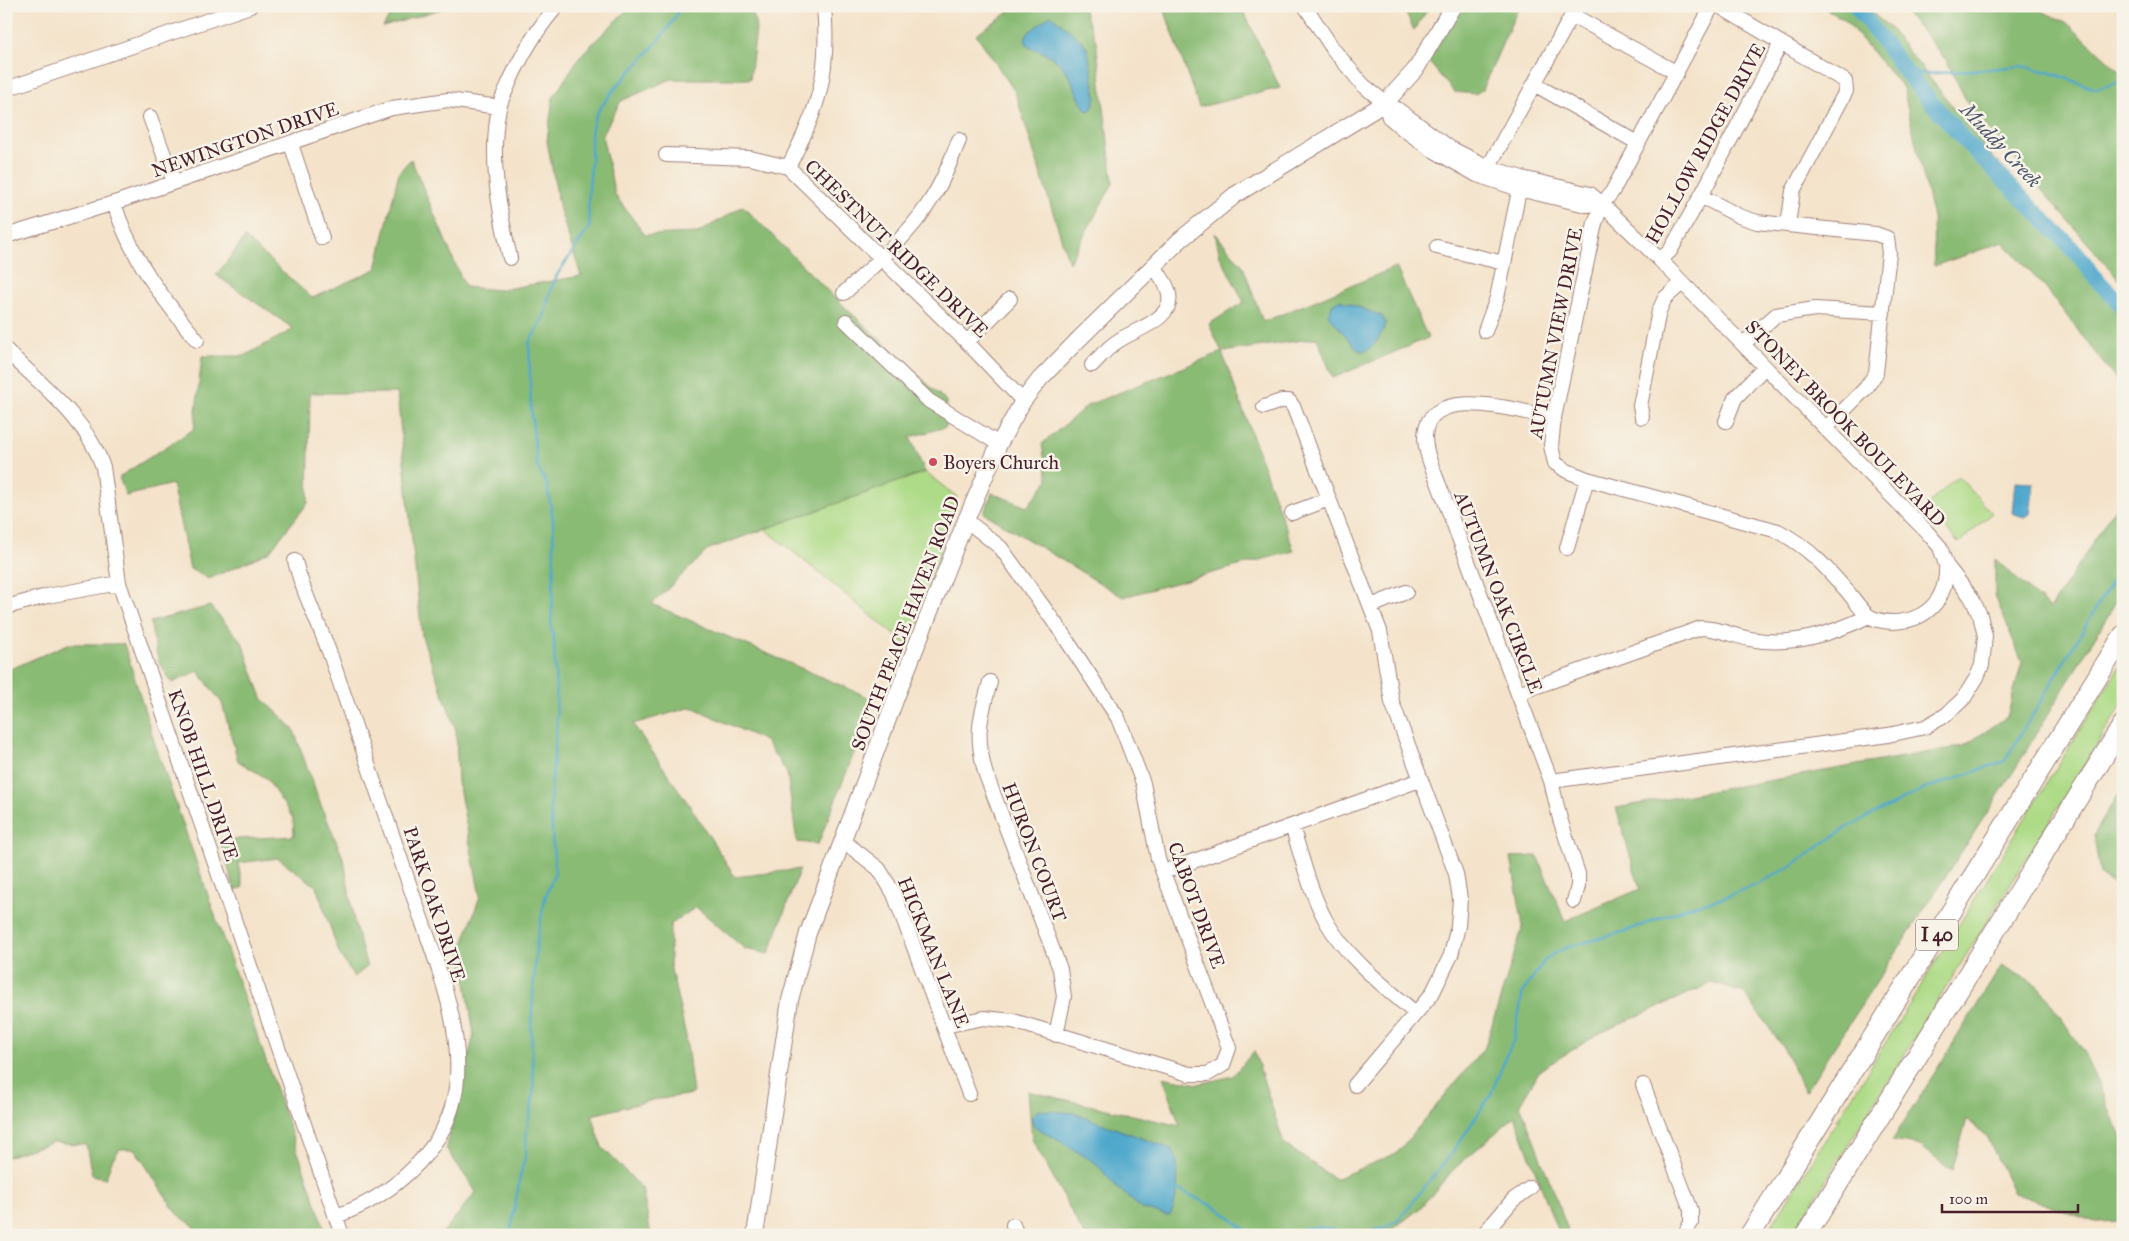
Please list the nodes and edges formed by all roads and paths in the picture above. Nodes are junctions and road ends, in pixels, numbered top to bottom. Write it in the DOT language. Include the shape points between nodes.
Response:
graph roads {
  1 [pos="250,6"];
  2 [pos="557,6"];
  3 [pos="824,6"];
  4 [pos="1305,6"];
  5 [pos="1453,6"];
  6 [pos="1712,6"];
  7 [pos="1719,6"];
  8 [pos="1575,11"];
  9 [pos="1781,43"];
  10 [pos="1676,72"];
  11 [pos="1534,84"];
  12 [pos="6,89"];
  13 [pos="1385,103"];
  14 [pos="499,107"];
  15 [pos="150,117"];
  16 [pos="960,140"];
  17 [pos="1638,143"];
  18 [pos="291,144"];
  19 [pos="666,155"];
  20 [pos="788,167"];
  21 [pos="1485,172"];
  22 [pos="174,182"];
  23 [pos="1521,184"];
  24 [pos="1701,196"];
  25 [pos="114,203"];
  26 [pos="1602,204"];
  27 [pos="1788,224"];
  28 [pos="6,236"];
  29 [pos="322,238"];
  30 [pos="1437,248"];
  31 [pos="510,258"];
  32 [pos="881,258"];
  33 [pos="1660,260"];
  34 [pos="1504,263"];
  35 [pos="1154,266"];
  36 [pos="1682,283"];
  37 [pos="844,293"];
  38 [pos="1010,299"];
  39 [pos="1883,313"];
  40 [pos="846,322"];
  41 [pos="1485,331"];
  42 [pos="197,340"];
  43 [pos="967,342"];
  44 [pos="1743,344"];
  45 [pos="6,350"];
  46 [pos="1092,365"];
  47 [pos="1765,367"];
  48 [pos="1023,402"];
  49 [pos="1264,407"];
  50 [pos="1642,417"];
  51 [pos="1554,418"];
  52 [pos="1726,421"];
  53 [pos="1826,428"];
  54 [pos="999,444"];
  55 [pos="1587,479"];
  56 [pos="1329,499"];
  57 [pos="1292,513"];
  58 [pos="966,520"];
  59 [pos="1567,548"];
  60 [pos="295,562"];
  61 [pos="1946,565"];
  62 [pos="119,583"];
  63 [pos="1406,592"];
  64 [pos="1370,606"];
  65 [pos="6,607"];
  66 [pos="1869,616"];
  67 [pos="2123,636"];
  68 [pos="990,682"];
  69 [pos="1518,693"];
  70 [pos="2123,725"];
  71 [pos="1420,780"];
  72 [pos="1551,781"];
  73 [pos="1292,826"];
  74 [pos="842,840"];
  75 [pos="1163,872"];
  76 [pos="1574,901"];
  77 [pos="1414,1012"];
  78 [pos="944,1026"];
  79 [pos="1056,1035"];
  80 [pos="1354,1085"];
  81 [pos="1643,1085"];
  82 [pos="969,1094"];
  83 [pos="1530,1188"];
  84 [pos="336,1216"];
  85 [pos="342,1235"];
  86 [pos="754,1235"];
  87 [pos="1483,1235"];
  88 [pos="1684,1235"];
  89 [pos="1750,1235"];
  90 [pos="1806,1235"];
  1 -- 12 [label="street"];
  2 -- 14 [label="street" via="526,45"];
  3 -- 20 [label="street" via="826,54 820,95 809,127"];
  4 -- 13 [label="street, STONEY BROOK BOULEVARD" via="1348,69"];
  5 -- 13 [label="main road, SOUTH PEACE HAVEN ROAD" via="1416,69"];
  6 -- 10 [label="street, AUTUMN VIEW DRIVE"];
  7 -- 9 [label="street"];
  8 -- 10 [label="street"];
  8 -- 11 [label="street"];
  9 -- 24 [label="street, HOLLOW RIDGE DRIVE"];
  9 -- 27 [label="street" via="1842,77 1846,86 1793,191"];
  10 -- 17 [label="street, AUTUMN VIEW DRIVE"];
  11 -- 17 [label="street"];
  11 -- 21 [label="street"];
  13 -- 21 [label="street, STONEY BROOK BOULEVARD" via="1389,117 1402,128 1460,167"];
  13 -- 35 [label="main road, SOUTH PEACE HAVEN ROAD" via="1235,195"];
  14 -- 18 [label="street, NEWINGTON DRIVE" via="448,100 392,108"];
  14 -- 31 [label="street" via="495,171"];
  15 -- 22 [label="street"];
  16 -- 32 [label="street" via="927,207"];
  17 -- 26 [label="street, AUTUMN VIEW DRIVE" via="1612,192"];
  18 -- 22 [label="street, NEWINGTON DRIVE"];
  18 -- 29 [label="street"];
  19 -- 20 [label="street, CHESTNUT RIDGE DRIVE" via="750,158"];
  20 -- 32 [label="street, CHESTNUT RIDGE DRIVE"];
  21 -- 23 [label="street, STONEY BROOK BOULEVARD"];
  22 -- 25 [label="street, NEWINGTON DRIVE"];
  23 -- 26 [label="street, STONEY BROOK BOULEVARD" via="1590,194"];
  23 -- 34 [label="street"];
  24 -- 27 [label="street" via="1757,222"];
  24 -- 33 [label="street, HOLLOW RIDGE DRIVE" via="1670,251"];
  25 -- 28 [label="street, NEWINGTON DRIVE"];
  25 -- 42 [label="street" via="139,263"];
  26 -- 33 [label="street, STONEY BROOK BOULEVARD"];
  26 -- 51 [label="street, AUTUMN VIEW DRIVE" via="1595,223"];
  27 -- 39 [label="street" via="1887,238 1889,253"];
  30 -- 34 [label="street"];
  32 -- 37 [label="street"];
  32 -- 43 [label="street, CHESTNUT RIDGE DRIVE"];
  33 -- 36 [label="street, STONEY BROOK BOULEVARD"];
  34 -- 41 [label="street" via="1497,298"];
  35 -- 46 [label="street" via="1168,290 1165,312 1157,320 1117,341"];
  35 -- 48 [label="main road, SOUTH PEACE HAVEN ROAD" via="1053,365"];
  36 -- 44 [label="street, STONEY BROOK BOULEVARD"];
  36 -- 50 [label="street" via="1665,298 1659,311 1640,406"];
  38 -- 43 [label="street"];
  39 -- 44 [label="street" via="1815,309 1776,315"];
  39 -- 53 [label="street" via="1876,373 1866,388"];
  40 -- 54 [label="street" via="929,401"];
  43 -- 48 [label="street, CHESTNUT RIDGE DRIVE"];
  44 -- 47 [label="street, STONEY BROOK BOULEVARD"];
  45 -- 62 [label="street, KNOB HILL DRIVE" via="74,417 97,449"];
  47 -- 52 [label="street" via="1735,398"];
  47 -- 53 [label="street, STONEY BROOK BOULEVARD"];
  48 -- 54 [label="main road, SOUTH PEACE HAVEN ROAD"];
  49 -- 56 [label="street" via="1289,401"];
  51 -- 55 [label="street, AUTUMN VIEW DRIVE" via="1550,446 1555,463 1567,472"];
  51 -- 69 [label="street, AUTUMN OAK CIRCLE" via="1486,405 1456,404 1438,412 1427,426 1426,443 1434,470"];
  53 -- 61 [label="street, STONEY BROOK BOULEVARD" via="1927,532 1940,547"];
  54 -- 58 [label="main road, SOUTH PEACE HAVEN ROAD"];
  55 -- 59 [label="street"];
  55 -- 66 [label="street, AUTUMN VIEW DRIVE" via="1778,531 1806,547"];
  56 -- 57 [label="street"];
  56 -- 64 [label="street"];
  58 -- 74 [label="main road, SOUTH PEACE HAVEN ROAD"];
  58 -- 75 [label="street, CABOT DRIVE" via="1008,556 1118,718 1144,783"];
  60 -- 84 [label="street, PARK OAK DRIVE" via="322,630 437,964 454,1032 458,1065 454,1099 432,1146 400,1182 360,1208"];
  61 -- 66 [label="street" via="1942,592 1926,612 1899,622"];
  61 -- 72 [label="street, STONEY BROOK BOULEVARD" via="1980,615 1985,648 1977,677 1964,698 1938,721 1888,735"];
  62 -- 65 [label="street"];
  62 -- 84 [label="street, KNOB HILL DRIVE"];
  63 -- 64 [label="street"];
  64 -- 71 [label="street" via="1386,655 1392,702"];
  66 -- 69 [label="street" via="1830,634 1785,641 1750,640 1726,631 1702,628"];
  67 -- 89 [label="highway, I 40"];
  68 -- 79 [label="street, HURON COURT" via="978,727 979,748 984,772 1060,969 1064,996"];
  69 -- 72 [label="street, AUTUMN OAK CIRCLE"];
  70 -- 90 [label="highway, I 40"];
  71 -- 73 [label="street"];
  71 -- 77 [label="street" via="1450,853 1460,899 1451,955 1432,994"];
  72 -- 76 [label="street, AUTUMN OAK CIRCLE" via="1578,874"];
  73 -- 75 [label="street"];
  73 -- 77 [label="street" via="1326,922 1364,968"];
  74 -- 78 [label="street, HICKMAN LANE" via="879,869 894,894"];
  74 -- 86 [label="main road, SOUTH PEACE HAVEN ROAD" via="808,932 790,1000"];
  75 -- 79 [label="street, CABOT DRIVE" via="1228,1048 1223,1065 1208,1074 1189,1074"];
  77 -- 80 [label="street"];
  78 -- 79 [label="street, CABOT DRIVE" via="970,1020 999,1019"];
  78 -- 82 [label="street, HICKMAN LANE"];
  81 -- 88 [label="street" via="1691,1210 1691,1223"];
  83 -- 87 [label="street" via="1512,1200"];
  84 -- 85 [label="street, KNOB HILL DRIVE"];
}
